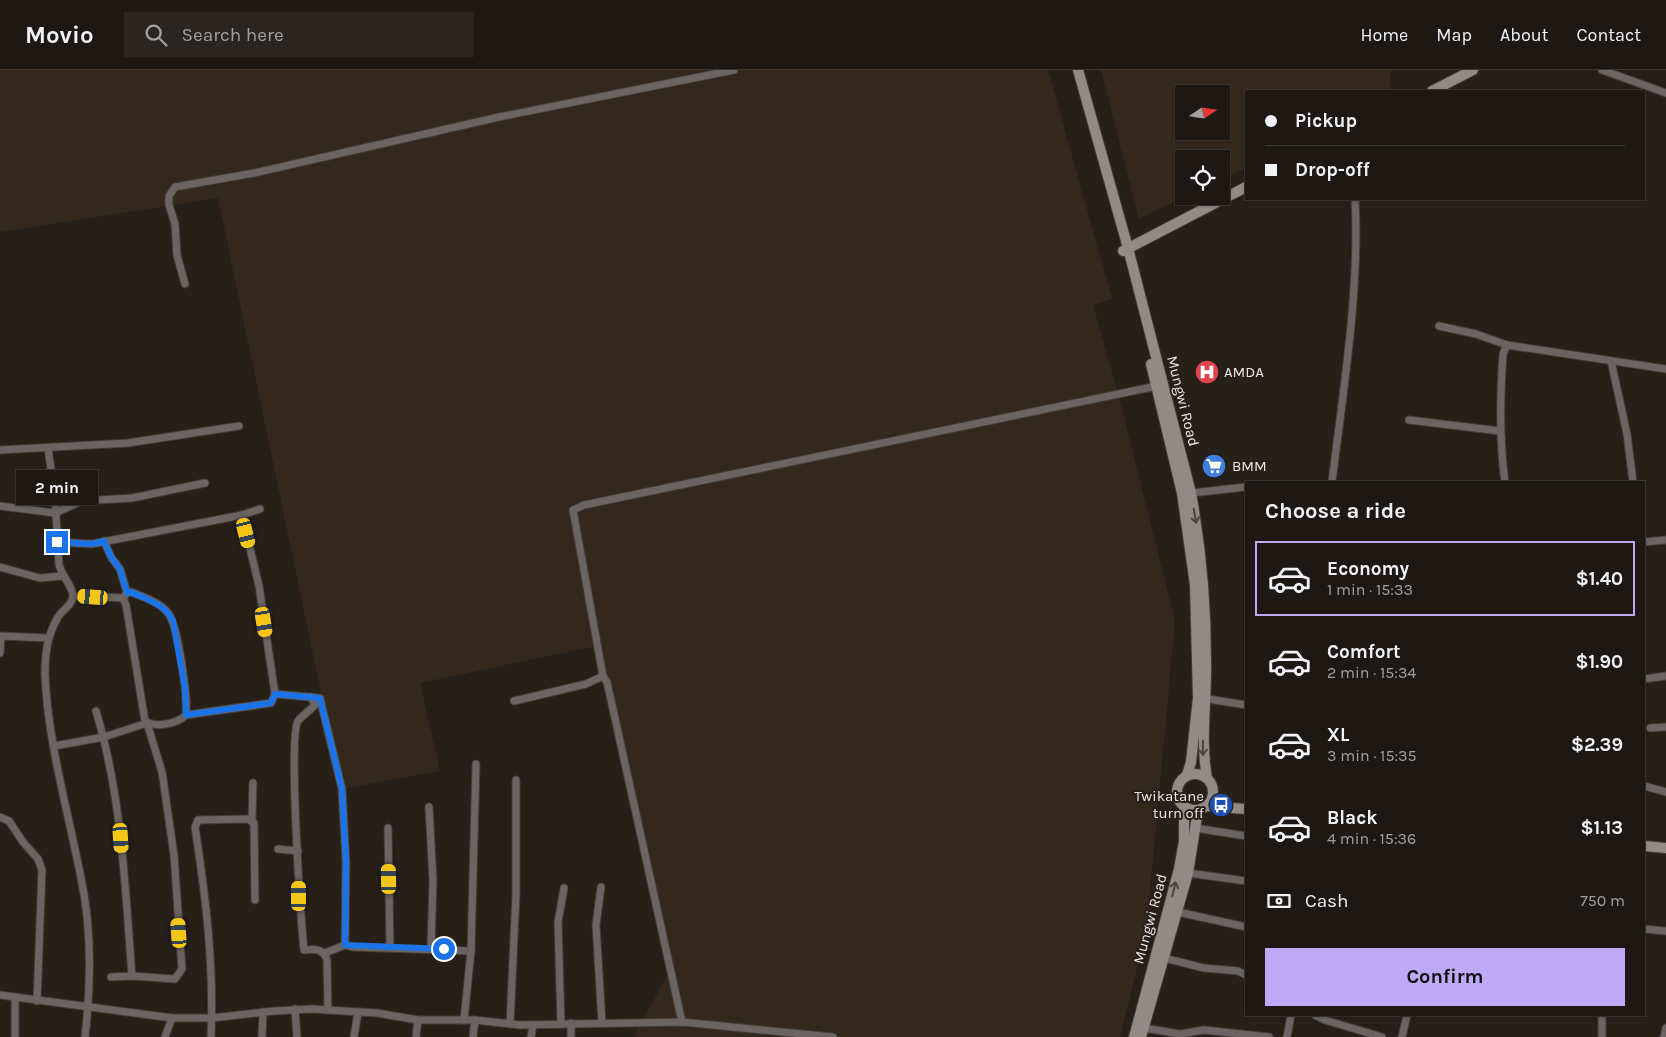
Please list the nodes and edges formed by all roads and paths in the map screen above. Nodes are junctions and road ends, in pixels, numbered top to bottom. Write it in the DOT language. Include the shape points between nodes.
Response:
graph roads {
  1 [pos="734,70"];
  2 [pos="1072,70"];
  3 [pos="1078,70"];
  4 [pos="1473,70"];
  5 [pos="1602,70"];
  6 [pos="1434,90"];
  7 [pos="1666,92"];
  8 [pos="1245,189"];
  9 [pos="1356,200"];
  10 [pos="1126,250"];
  11 [pos="185,284"];
  12 [pos="1439,326"];
  13 [pos="1507,345"];
  14 [pos="1611,361"];
  15 [pos="1666,369"];
  16 [pos="1156,386"];
  17 [pos="1409,420"];
  18 [pos="239,426"];
  19 [pos="1500,431"];
  20 [pos="48,448"];
  21 [pos="0,450"];
  22 [pos="1332,481"];
  23 [pos="1505,481"];
  24 [pos="1633,481"];
  25 [pos="205,482"];
  26 [pos="1245,487"];
  27 [pos="1191,493"];
  28 [pos="0,506"];
  29 [pos="260,509"];
  30 [pos="55,513"];
  31 [pos="242,516"];
  32 [pos="1666,540"];
  33 [pos="104,541"];
  34 [pos="57,542"];
  35 [pos="1645,542"];
  36 [pos="0,567"];
  37 [pos="62,576"];
  38 [pos="125,595"];
  39 [pos="73,596"];
  40 [pos="48,638"];
  41 [pos="0,653"];
  42 [pos="603,676"];
  43 [pos="1666,676"];
  44 [pos="1645,679"];
  45 [pos="275,694"];
  46 [pos="311,697"];
  47 [pos="1201,698"];
  48 [pos="514,701"];
  49 [pos="1245,705"];
  50 [pos="96,711"];
  51 [pos="186,715"];
  52 [pos="147,723"];
  53 [pos="1666,727"];
  54 [pos="1650,728"];
  55 [pos="104,736"];
  56 [pos="54,746"];
  57 [pos="476,764"];
  58 [pos="1187,775"];
  59 [pos="1207,778"];
  60 [pos="516,780"];
  61 [pos="253,783"];
  62 [pos="1645,786"];
  63 [pos="1666,792"];
  64 [pos="1213,794"];
  65 [pos="1184,806"];
  66 [pos="429,807"];
  67 [pos="1230,807"];
  68 [pos="1202,808"];
  69 [pos="1245,809"];
  70 [pos="0,817"];
  71 [pos="252,820"];
  72 [pos="388,828"];
  73 [pos="1195,828"];
  74 [pos="1245,836"];
  75 [pos="1645,846"];
  76 [pos="1666,848"];
  77 [pos="278,849"];
  78 [pos="298,851"];
  79 [pos="1188,873"];
  80 [pos="1245,881"];
  81 [pos="601,887"];
  82 [pos="564,888"];
  83 [pos="255,900"];
  84 [pos="1178,912"];
  85 [pos="1245,927"];
  86 [pos="1645,929"];
  87 [pos="1666,932"];
  88 [pos="345,945"];
  89 [pos="390,948"];
  90 [pos="430,948"];
  91 [pos="471,951"];
  92 [pos="324,953"];
  93 [pos="1164,958"];
  94 [pos="1245,974"];
  95 [pos="132,976"];
  96 [pos="111,977"];
  97 [pos="0,995"];
  98 [pos="15,997"];
  99 [pos="37,1001"];
  100 [pos="89,1006"];
  101 [pos="295,1009"];
  102 [pos="328,1010"];
  103 [pos="263,1012"];
  104 [pos="358,1012"];
  105 [pos="1291,1016"];
  106 [pos="1317,1016"];
  107 [pos="1407,1016"];
  108 [pos="1602,1016"];
  109 [pos="172,1018"];
  110 [pos="212,1018"];
  111 [pos="418,1020"];
  112 [pos="464,1020"];
  113 [pos="475,1020"];
  114 [pos="682,1022"];
  115 [pos="571,1023"];
  116 [pos="602,1023"];
  117 [pos="510,1024"];
  118 [pos="561,1024"];
  119 [pos="533,1025"];
  120 [pos="1666,1028"];
  121 [pos="1142,1032"];
  122 [pos="1257,1036"];
  123 [pos="16,1037"];
  124 [pos="85,1037"];
  125 [pos="166,1037"];
  126 [pos="211,1037"];
  127 [pos="262,1037"];
  128 [pos="297,1037"];
  129 [pos="354,1037"];
  130 [pos="416,1037"];
  131 [pos="474,1037"];
  132 [pos="532,1037"];
  133 [pos="571,1037"];
  134 [pos="833,1037"];
  135 [pos="1134,1037"];
  136 [pos="1270,1037"];
  137 [pos="1287,1037"];
  138 [pos="1382,1037"];
  139 [pos="1402,1037"];
  140 [pos="1602,1037"];
  141 [pos="1664,1037"];
  1 -- 11 [label="street" via="175,187 169,196 169,205"];
  2 -- 10 [label="main road, Mungwi Road"];
  3 -- 10 [label="main road, Mungwi Road"];
  4 -- 6 [label="main road"];
  5 -- 7 [label="street"];
  8 -- 10 [label="main road"];
  9 -- 22 [label="street" via="1349,337"];
  10 -- 16 [label="main road, Mungwi Road"];
  10 -- 27 [label="main road, Mungwi Road"];
  12 -- 13 [label="street"];
  13 -- 14 [label="street"];
  13 -- 19 [label="street" via="1503,354"];
  14 -- 15 [label="street"];
  14 -- 24 [label="street" via="1627,434"];
  16 -- 42 [label="street" via="573,510"];
  16 -- 47 [label="main road, Mungwi Road" via="1182,493 1198,624"];
  17 -- 19 [label="street"];
  18 -- 20 [label="street" via="128,443"];
  19 -- 23 [label="street"];
  20 -- 21 [label="street"];
  20 -- 30 [label="street"];
  25 -- 30 [label="street" via="132,498 82,501"];
  26 -- 27 [label="street"];
  27 -- 47 [label="main road, Mungwi Road, one-way" via="1204,599"];
  28 -- 30 [label="street"];
  29 -- 31 [label="street"];
  30 -- 34 [label="street"];
  31 -- 33 [label="street"];
  31 -- 45 [label="street" via="259,586"];
  32 -- 35 [label="street"];
  33 -- 34 [label="street" via="92,544"];
  33 -- 38 [label="street" via="120,569"];
  34 -- 37 [label="street"];
  36 -- 37 [label="street" via="40,578"];
  37 -- 39 [label="street"];
  38 -- 39 [label="street"];
  38 -- 51 [label="street" via="131,592 162,606 169,613 185,688"];
  38 -- 52 [label="street" via="142,709"];
  39 -- 40 [label="street"];
  40 -- 41 [label="street" via="1,636"];
  40 -- 56 [label="street" via="45,675"];
  42 -- 48 [label="street" via="586,684"];
  42 -- 114 [label="street" via="607,682"];
  43 -- 44 [label="street"];
  45 -- 46 [label="street"];
  45 -- 51 [label="street" via="271,703"];
  46 -- 78 [label="street" via="315,705 298,721 296,735 294,799"];
  46 -- 88 [label="street" via="320,698 342,789 346,862"];
  47 -- 49 [label="street"];
  47 -- 58 [label="main road, Mungwi Road"];
  47 -- 59 [label="main road, Mungwi Road, one-way"];
  50 -- 55 [label="street"];
  51 -- 52 [label="street" via="169,723"];
  52 -- 55 [label="street"];
  52 -- 95 [label="street" via="162,772 174,855 182,969 175,979"];
  53 -- 54 [label="street"];
  55 -- 56 [label="street"];
  55 -- 95 [label="street" via="120,820"];
  56 -- 100 [label="street" via="83,892"];
  57 -- 91 [label="street"];
  58 -- 59 [label="main road" via="1197,773"];
  58 -- 65 [label="main road" via="1176,790"];
  59 -- 64 [label="main road"];
  60 -- 117 [label="street" via="516,894"];
  61 -- 71 [label="street"];
  62 -- 63 [label="street"];
  64 -- 67 [label="main road"];
  64 -- 68 [label="main road"];
  65 -- 68 [label="main road"];
  135 -- 65 [label="main road, Mungwi Road, one-way" via="1179,869 1184,841"];
  66 -- 90 [label="street" via="433,881"];
  67 -- 68 [label="main road"];
  67 -- 69 [label="main road"];
  68 -- 73 [label="main road, Mungwi Road"];
  70 -- 99 [label="street" via="8,821 38,859 42,870"];
  71 -- 83 [label="street" via="255,830"];
  71 -- 110 [label="street" via="196,822 210,937"];
  72 -- 89 [label="street"];
  73 -- 74 [label="street"];
  73 -- 79 [label="main road, Mungwi Road"];
  75 -- 76 [label="main road"];
  77 -- 78 [label="street"];
  78 -- 92 [label="street" via="304,950 318,949"];
  79 -- 80 [label="street"];
  79 -- 84 [label="main road, Mungwi Road"];
  81 -- 116 [label="street" via="596,925"];
  82 -- 118 [label="street" via="558,922"];
  84 -- 85 [label="street"];
  84 -- 93 [label="main road, Mungwi Road"];
  86 -- 87 [label="street"];
  88 -- 89 [label="street"];
  88 -- 92 [label="street"];
  89 -- 90 [label="street"];
  90 -- 91 [label="street"];
  91 -- 112 [label="street"];
  92 -- 102 [label="street" via="327,960"];
  93 -- 94 [label="street"];
  93 -- 121 [label="main road, Mungwi Road"];
  95 -- 96 [label="street"];
  97 -- 98 [label="street"];
  98 -- 99 [label="street"];
  98 -- 123 [label="street"];
  99 -- 100 [label="street"];
  100 -- 109 [label="street"];
  100 -- 124 [label="street"];
  101 -- 102 [label="street"];
  101 -- 103 [label="street"];
  101 -- 128 [label="street"];
  102 -- 104 [label="street"];
  103 -- 110 [label="street"];
  103 -- 127 [label="street"];
  104 -- 111 [label="street"];
  104 -- 129 [label="street"];
  105 -- 137 [label="street"];
  106 -- 138 [label="street"];
  107 -- 139 [label="street"];
  108 -- 140 [label="street"];
  109 -- 110 [label="street"];
  109 -- 125 [label="street"];
  110 -- 126 [label="street"];
  111 -- 112 [label="street"];
  111 -- 130 [label="street"];
  112 -- 113 [label="street"];
  113 -- 117 [label="street"];
  113 -- 131 [label="street"];
  114 -- 116 [label="street"];
  114 -- 134 [label="street"];
  115 -- 116 [label="street"];
  115 -- 118 [label="street"];
  115 -- 133 [label="street"];
  117 -- 119 [label="street"];
  118 -- 119 [label="street"];
  119 -- 132 [label="street"];
  120 -- 141 [label="street"];
  121 -- 122 [label="street" via="1180,1034 1204,1030"];
  122 -- 136 [label="street"];
}
